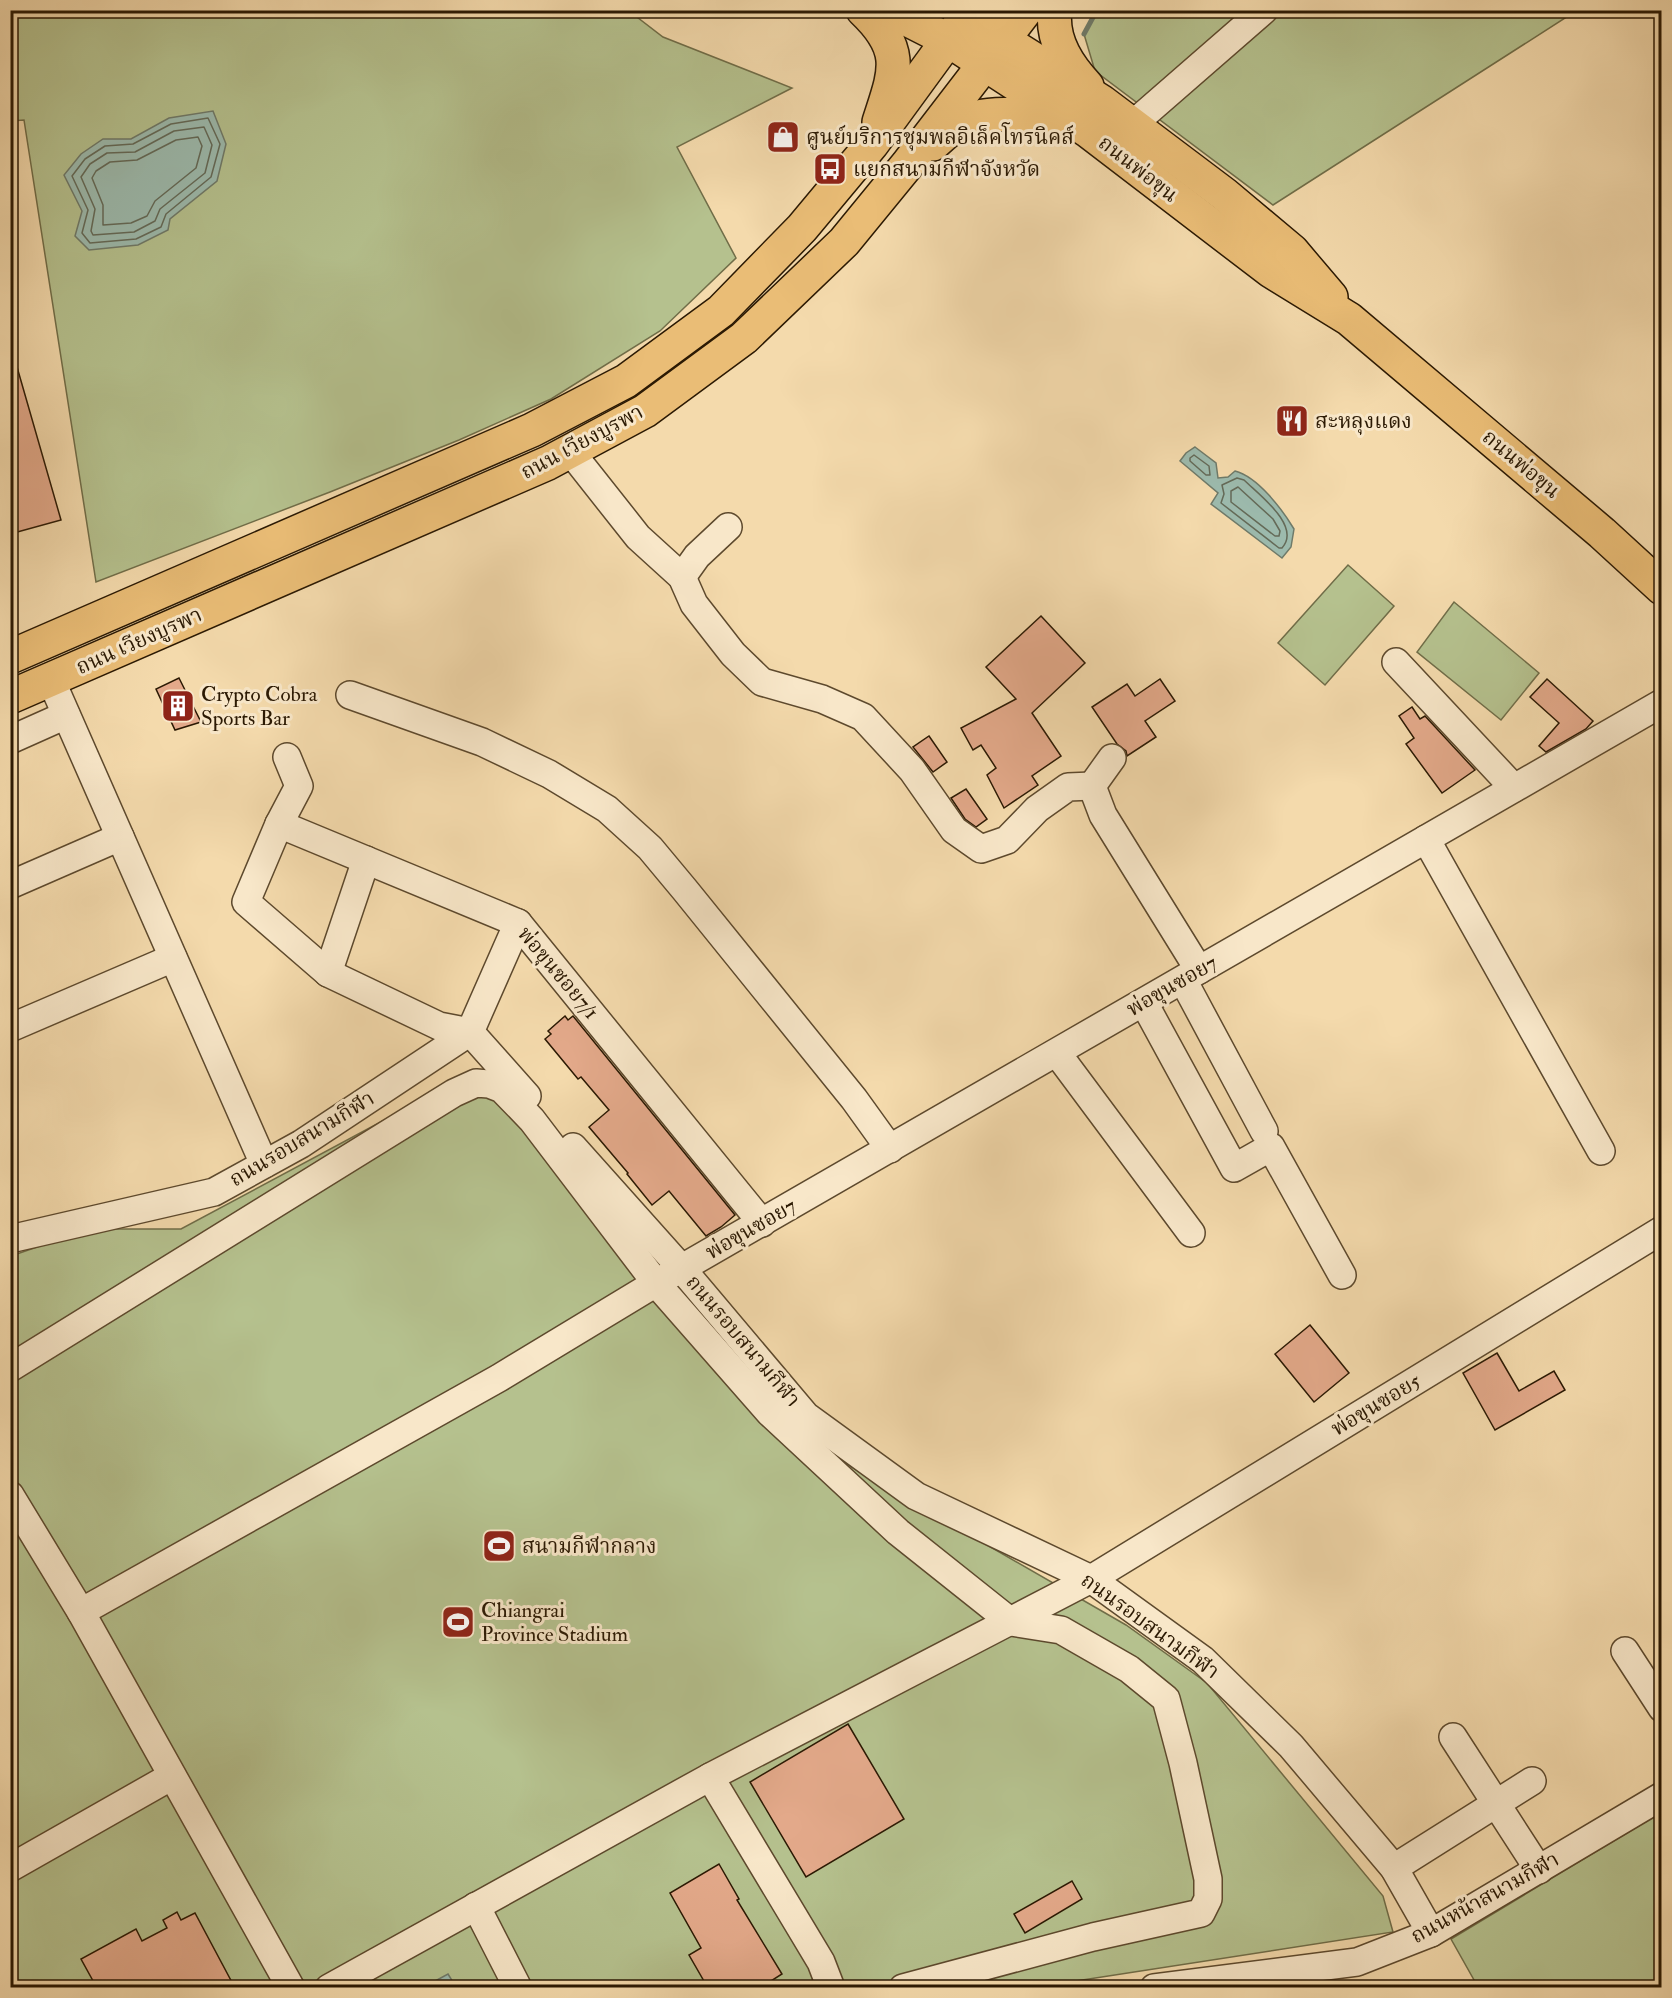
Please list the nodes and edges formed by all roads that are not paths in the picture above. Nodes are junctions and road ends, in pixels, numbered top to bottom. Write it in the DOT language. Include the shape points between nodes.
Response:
graph roads {
  1 [pos="863,10"];
  2 [pos="889,10"];
  3 [pos="1026,10"];
  4 [pos="1055,10"];
  5 [pos="1264,10"];
  6 [pos="960,20"];
  7 [pos="994,52"];
  8 [pos="1095,117"];
  9 [pos="1132,125"];
  10 [pos="872,144"];
  11 [pos="907,165"];
  12 [pos="1349,319"];
  13 [pos="570,451"];
  14 [pos="728,527"];
  15 [pos="682,577"];
  16 [pos="1662,588"];
  17 [pos="10,657"];
  18 [pos="1396,662"];
  19 [pos="51,680"];
  20 [pos="350,695"];
  21 [pos="10,697"];
  22 [pos="1662,703"];
  23 [pos="66,715"];
  24 [pos="10,740"];
  25 [pos="287,757"];
  26 [pos="1112,758"];
  27 [pos="1092,786"];
  28 [pos="1514,788"];
  29 [pos="279,824"];
  30 [pos="120,837"];
  31 [pos="1426,839"];
  32 [pos="366,860"];
  33 [pos="10,885"];
  34 [pos="518,923"];
  35 [pos="173,958"];
  36 [pos="328,973"];
  37 [pos="1191,975"];
  38 [pos="1144,1003"];
  39 [pos="10,1028"];
  40 [pos="470,1032"];
  41 [pos="1057,1053"];
  42 [pos="1264,1131"];
  43 [pos="890,1149"];
  44 [pos="1601,1150"];
  45 [pos="264,1164"];
  46 [pos="762,1223"];
  47 [pos="1662,1230"];
  48 [pos="1191,1233"];
  49 [pos="10,1239"];
  50 [pos="682,1269"];
  51 [pos="1342,1275"];
  52 [pos="656,1283"];
  53 [pos="10,1368"];
  54 [pos="10,1495"];
  55 [pos="1091,1579"];
  56 [pos="81,1612"];
  57 [pos="1011,1622"];
  58 [pos="1625,1651"];
  59 [pos="1662,1708"];
  60 [pos="1453,1737"];
  61 [pos="172,1776"];
  62 [pos="710,1777"];
  63 [pos="1532,1781"];
  64 [pos="1662,1796"];
  65 [pos="1497,1803"];
  66 [pos="1394,1868"];
  67 [pos="10,1869"];
  68 [pos="1539,1870"];
  69 [pos="476,1906"];
  70 [pos="1431,1933"];
  71 [pos="291,1988"];
  72 [pos="329,1988"];
  73 [pos="518,1988"];
  74 [pos="831,1988"];
  75 [pos="903,1988"];
  76 [pos="1154,1988"];
  1 -- 10 [label="main road" via="890,41 894,66"];
  2 -- 6 [label="main road, ถนนพ่อขุน"];
  3 -- 7 [label="main road, ถนน เวียงบูรพา"];
  4 -- 8 [label="main road" via="1059,45"];
  5 -- 9 [label="street"];
  6 -- 7 [label="main road, ถนนพ่อขุน"];
  6 -- 10 [label="main road, ถนน เวียงบูรพา"];
  7 -- 8 [label="main road, ถนนพ่อขุน"];
  7 -- 11 [label="main road, ถนน เวียงบูรพา"];
  8 -- 9 [label="main road, ถนนพ่อขุน"];
  8 -- 11 [label="main road" via="985,115 956,125"];
  8 -- 12 [label="main road, ถนนพ่อขุน" via="1271,271"];
  9 -- 12 [label="main road, ถนนพ่อขุน" via="1292,251"];
  10 -- 17 [label="main road, ถนน เวียงบูรพา" via="802,228 721,311 626,381 532,430"];
  11 -- 13 [label="main road, ถนน เวียงบูรพา" via="844,242 744,338 645,411"];
  12 -- 16 [label="main road, ถนนพ่อขุน"];
  13 -- 15 [label="street" via="638,537"];
  13 -- 19 [label="main road, ถนน เวียงบูรพา"];
  14 -- 15 [label="street" via="697,556"];
  15 -- 27 [label="street" via="694,604 733,654 762,682 822,699 863,717 912,770 954,830 981,849 1007,840 1037,809 1068,787"];
  18 -- 28 [label="street"];
  19 -- 21 [label="main road, ถนน เวียงบูรพา"];
  19 -- 23 [label="street"];
  20 -- 43 [label="street" via="482,742 549,774 607,809 650,848 685,890"];
  22 -- 28 [label="street, พ่อขุนซอย7"];
  23 -- 24 [label="street"];
  23 -- 30 [label="street"];
  25 -- 29 [label="street" via="299,786"];
  26 -- 27 [label="street"];
  27 -- 37 [label="street" via="1103,815"];
  28 -- 31 [label="street, พ่อขุนซอย7"];
  29 -- 32 [label="street, พ่อขุนซอย7/1"];
  29 -- 36 [label="street" via="246,902"];
  30 -- 33 [label="street"];
  30 -- 35 [label="street"];
  31 -- 37 [label="street, พ่อขุนซอย7"];
  31 -- 44 [label="street"];
  32 -- 34 [label="street, พ่อขุนซอย7/1"];
  32 -- 36 [label="street"];
  34 -- 40 [label="street"];
  34 -- 46 [label="street, พ่อขุนซอย7/1"];
  35 -- 39 [label="street"];
  35 -- 45 [label="street"];
  36 -- 40 [label="street" via="439,1026"];
  37 -- 38 [label="street, พ่อขุนซอย7"];
  37 -- 42 [label="street"];
  38 -- 41 [label="street, พ่อขุนซอย7"];
  38 -- 51 [label="street" via="1234,1168 1270,1148"];
  40 -- 45 [label="street, ถนนรอบสนามกีฬา" via="301,1144"];
  40 -- 50 [label="street, ถนนรอบสนามกีฬา"];
  41 -- 43 [label="street, พ่อขุนซอย7"];
  41 -- 48 [label="street"];
  43 -- 46 [label="street, พ่อขุนซอย7"];
  45 -- 49 [label="street, ถนนรอบสนามกีฬา" via="214,1192"];
  46 -- 50 [label="street, พ่อขุนซอย7"];
  47 -- 55 [label="street, พ่อขุนซอย5"];
  50 -- 52 [label="street, พ่อขุนซอย7"];
  50 -- 55 [label="street, ถนนรอบสนามกีฬา" via="806,1416 916,1496"];
  52 -- 53 [label="street" via="532,1120 502,1089 476,1083 413,1118"];
  52 -- 56 [label="street, พ่อขุนซอย7" via="499,1378"];
  52 -- 57 [label="street" via="770,1413 898,1532"];
  54 -- 56 [label="street"];
  55 -- 57 [label="street, พ่อขุนซอย5"];
  55 -- 66 [label="street, ถนนรอบสนามกีฬา" via="1203,1660 1291,1746"];
  56 -- 61 [label="street"];
  57 -- 62 [label="street, พ่อขุนซอย5"];
  57 -- 75 [label="street" via="1061,1630 1129,1669 1166,1699 1206,1867 1208,1899 1201,1913"];
  58 -- 59 [label="street"];
  60 -- 65 [label="street"];
  61 -- 67 [label="street"];
  61 -- 71 [label="street"];
  62 -- 69 [label="street, พ่อขุนซอย5"];
  62 -- 74 [label="street" via="821,1962"];
  63 -- 65 [label="street"];
  64 -- 68 [label="street, ถนนหน้าสนามกีฬา"];
  65 -- 66 [label="street"];
  65 -- 68 [label="street"];
  66 -- 70 [label="street, ถนนรอบสนามกีฬา"];
  68 -- 70 [label="street, ถนนหน้าสนามกีฬา"];
  69 -- 72 [label="street, พ่อขุนซอย5"];
  69 -- 73 [label="street"];
  70 -- 76 [label="street, ถนนหน้าสนามกีฬา" via="1358,1962"];
}
